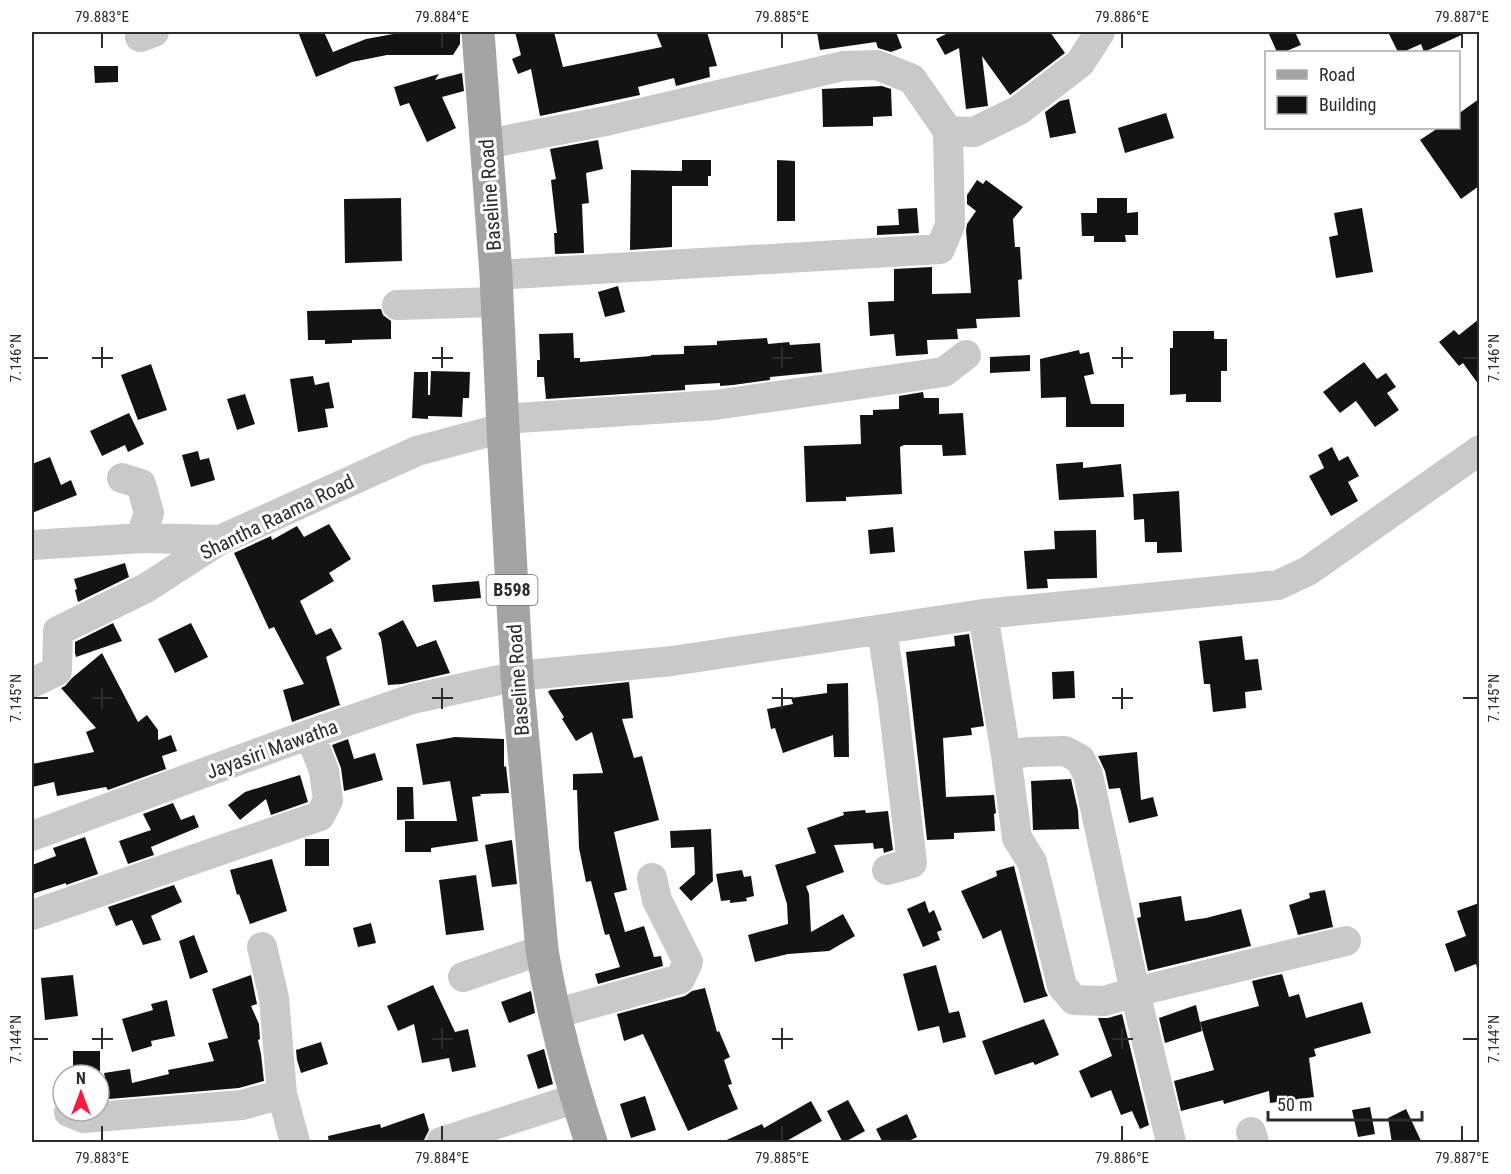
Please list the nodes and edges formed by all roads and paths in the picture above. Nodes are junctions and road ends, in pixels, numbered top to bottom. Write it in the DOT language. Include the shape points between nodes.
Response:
graph roads {
  1 [pos="478,32"];
  2 [pos="1100,32"];
  3 [pos="948,131"];
  4 [pos="486,144"];
  5 [pos="497,289"];
  6 [pos="397,305"];
  7 [pos="966,355"];
  8 [pos="503,423"];
  9 [pos="1479,450"];
  10 [pos="122,478"];
  11 [pos="143,538"];
  12 [pos="220,540"];
  13 [pos="32,545"];
  14 [pos="983,614"];
  15 [pos="882,629"];
  16 [pos="517,676"];
  17 [pos="32,683"];
  18 [pos="310,734"];
  19 [pos="1006,755"];
  20 [pos="32,836"];
  21 [pos="887,870"];
  22 [pos="652,878"];
  23 [pos="32,915"];
  24 [pos="1346,940"];
  25 [pos="262,947"];
  26 [pos="542,950"];
  27 [pos="463,977"];
  28 [pos="1135,992"];
  29 [pos="554,1014"];
  30 [pos="282,1094"];
  31 [pos="577,1098"];
  32 [pos="111,1116"];
  33 [pos="295,1143"];
  34 [pos="441,1143"];
  35 [pos="591,1143"];
  36 [pos="1171,1143"];
  1 -- 4 [label="main road, Baseline Road / B598"];
  2 -- 3 [label="street" via="1080,63 1019,110 974,132"];
  3 -- 4 [label="street" via="912,79 877,65 843,66 606,121"];
  3 -- 5 [label="street" via="950,225 940,249"];
  4 -- 5 [label="main road, Baseline Road / B598"];
  5 -- 6 [label="street"];
  5 -- 8 [label="main road, Baseline Road / B598"];
  7 -- 8 [label="street, Shantha Raama Road" via="944,372 715,405"];
  8 -- 12 [label="street, Shantha Raama Road" via="417,451"];
  8 -- 16 [label="main road, Baseline Road / B598"];
  9 -- 14 [label="street, Jayasiri Mawatha" via="1308,571 1278,585"];
  10 -- 11 [label="street" via="141,484 149,513"];
  11 -- 12 [label="street"];
  11 -- 13 [label="street"];
  12 -- 17 [label="street, Shantha Raama Road" via="146,588 58,631 57,671"];
  14 -- 15 [label="street, Jayasiri Mawatha"];
  14 -- 19 [label="street"];
  15 -- 16 [label="street, Jayasiri Mawatha" via="672,661"];
  15 -- 21 [label="street" via="912,863"];
  16 -- 18 [label="street, Jayasiri Mawatha" via="412,699"];
  16 -- 26 [label="main road, Baseline Road / B598"];
  18 -- 20 [label="street, Jayasiri Mawatha"];
  18 -- 23 [label="street" via="324,771 328,800 320,816"];
  19 -- 28 [label="street" via="1065,751 1080,759 1088,775"];
  19 -- 28 [label="street" via="1017,838 1032,862 1062,986 1074,1000 1104,1001"];
  22 -- 29 [label="street" via="657,900 688,962 680,979"];
  24 -- 28 [label="street"];
  25 -- 30 [label="street" via="274,998"];
  26 -- 27 [label="street"];
  26 -- 29 [label="main road, Baseline Road / B598"];
  28 -- 36 [label="street"];
  29 -- 31 [label="main road, Baseline Road / B598"];
  30 -- 32 [label="street" via="242,1105"];
  30 -- 33 [label="street"];
  31 -- 34 [label="street"];
  31 -- 35 [label="main road, Baseline Road / B598"];
}
